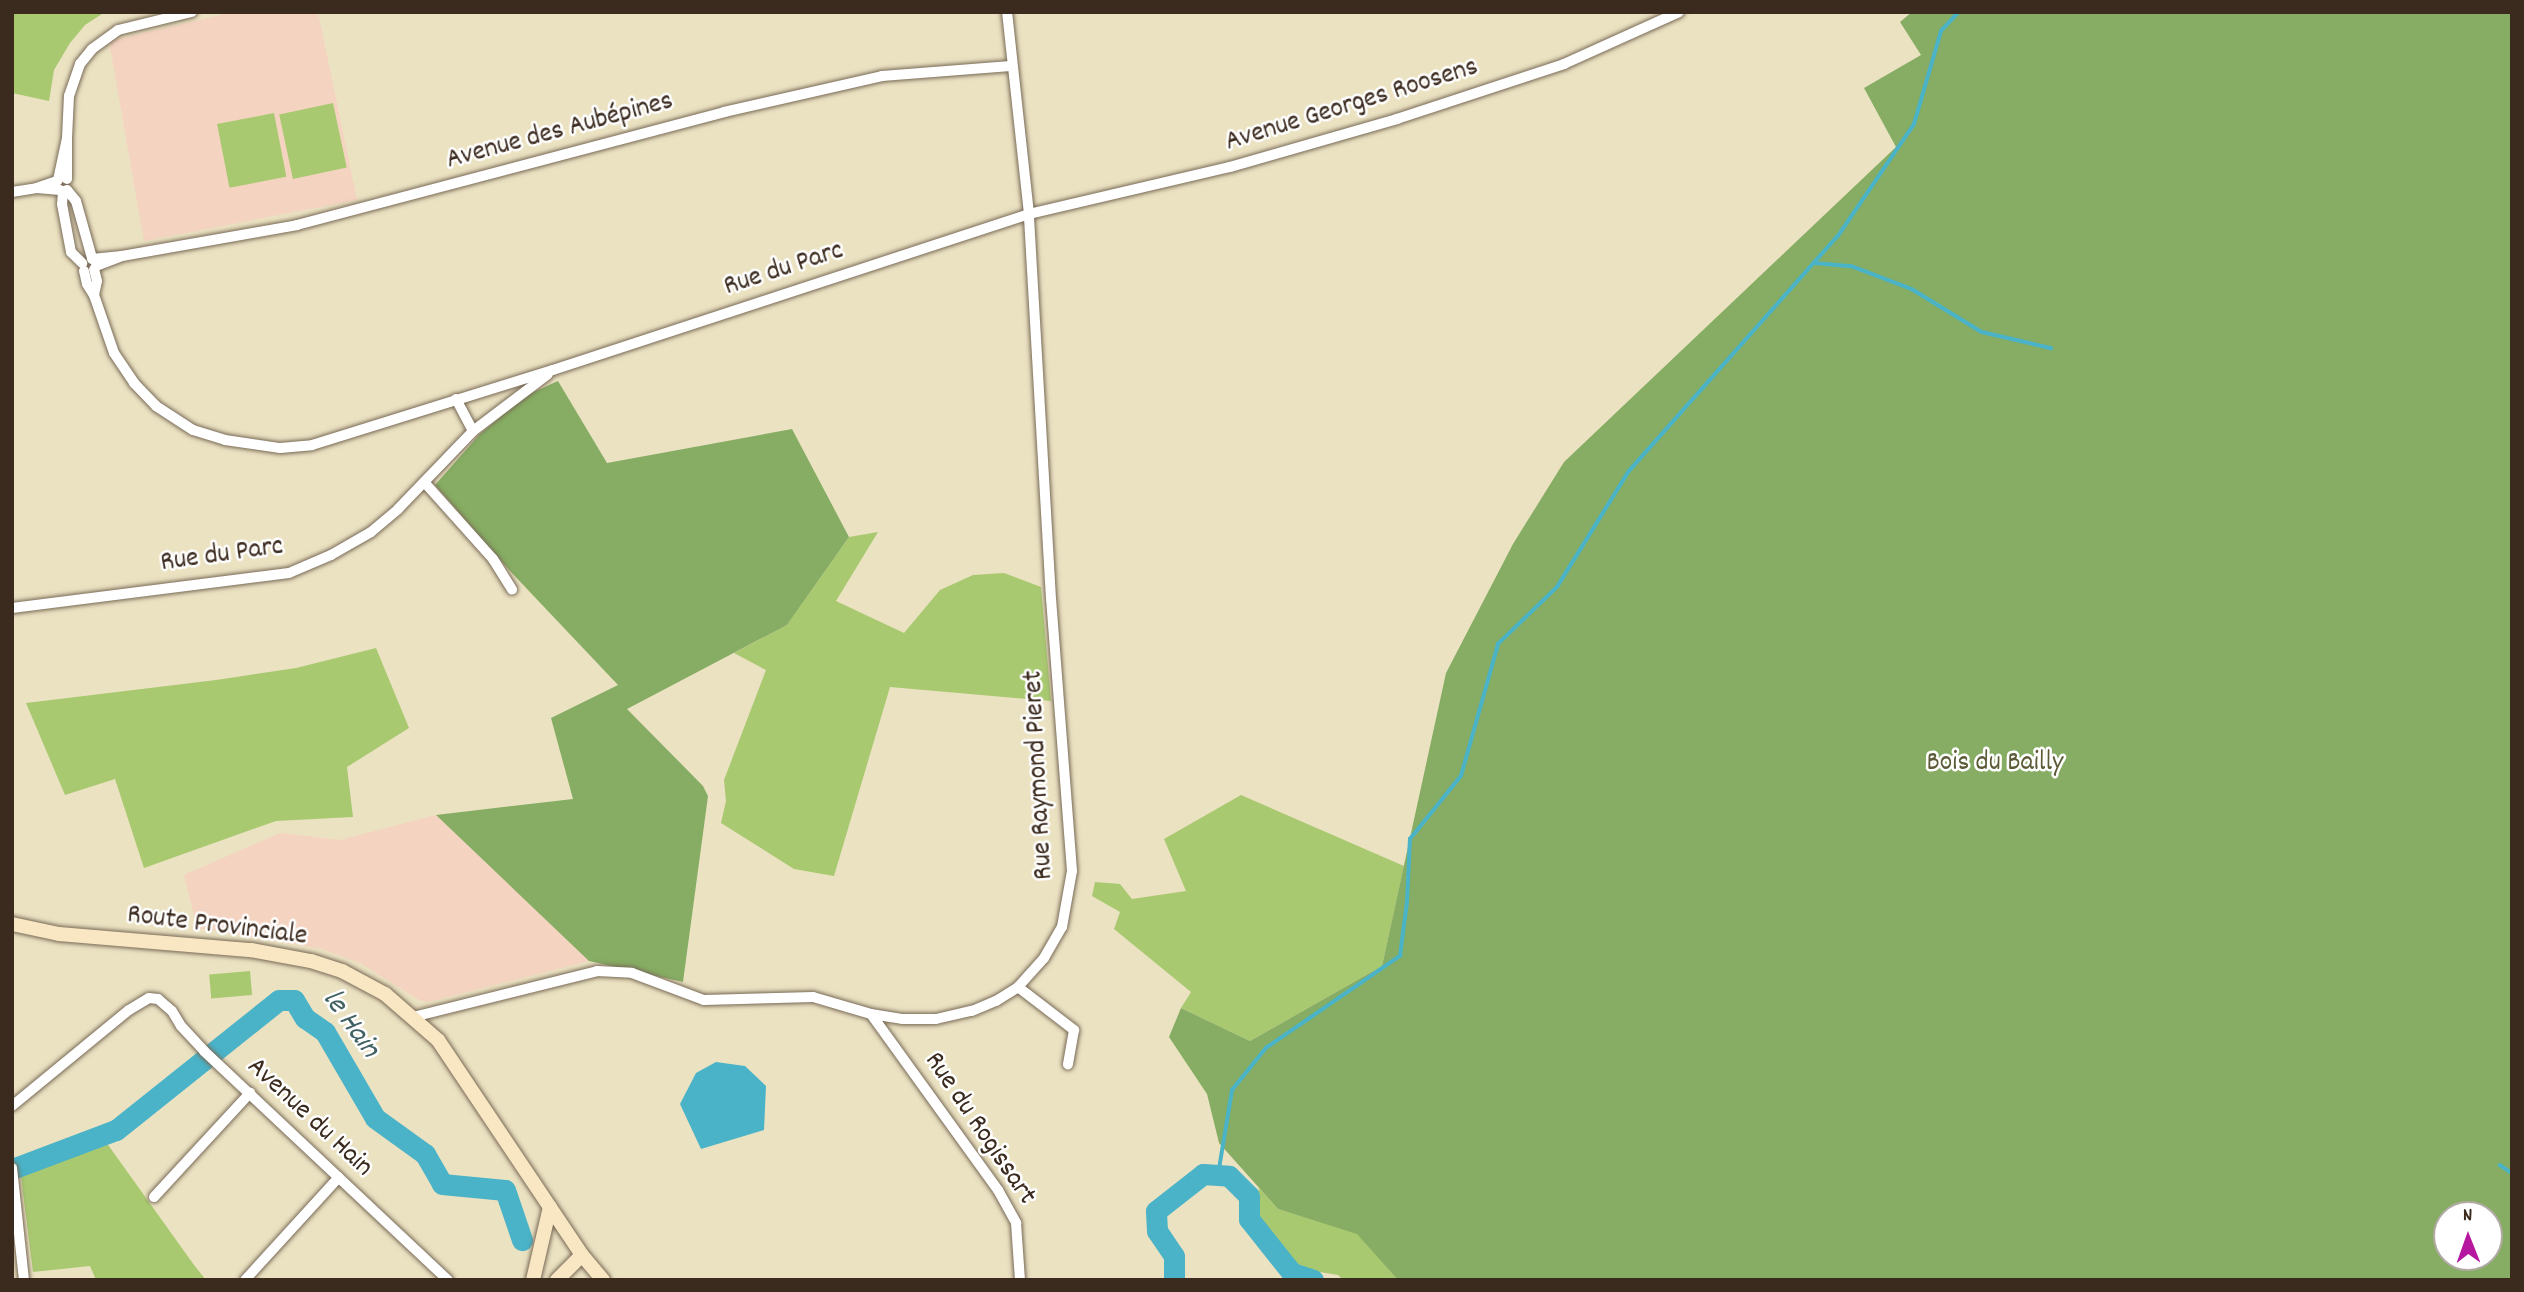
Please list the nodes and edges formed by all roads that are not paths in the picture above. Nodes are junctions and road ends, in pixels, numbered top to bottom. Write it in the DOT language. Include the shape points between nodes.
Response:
graph roads {
  1 [pos="192,12"];
  2 [pos="1007,12"];
  3 [pos="1679,12"];
  4 [pos="1011,66"];
  5 [pos="62,185"];
  6 [pos="12,192"];
  7 [pos="1029,214"];
  8 [pos="90,264"];
  9 [pos="553,370"];
  10 [pos="456,400"];
  11 [pos="474,430"];
  12 [pos="425,483"];
  13 [pos="512,589"];
  14 [pos="12,608"];
  15 [pos="12,924"];
  16 [pos="1018,987"];
  17 [pos="871,1014"];
  18 [pos="413,1017"];
  19 [pos="1068,1064"];
  20 [pos="250,1093"];
  21 [pos="12,1106"];
  22 [pos="12,1168"];
  23 [pos="339,1177"];
  24 [pos="154,1197"];
  25 [pos="550,1207"];
  26 [pos="582,1255"];
  27 [pos="24,1280"];
  28 [pos="244,1280"];
  29 [pos="448,1280"];
  30 [pos="533,1280"];
  31 [pos="557,1280"];
  32 [pos="603,1280"];
  33 [pos="1020,1280"];
  1 -- 5 [label="street" via="118,30 80,64 69,96"];
  2 -- 4 [label="street, Rue Raymond Pieret"];
  3 -- 7 [label="street, Avenue Georges Roosens" via="1564,64 1397,120 1230,167"];
  4 -- 7 [label="street, Rue Raymond Pieret"];
  4 -- 8 [label="street, Avenue des Aubépines" via="881,76 710,116 297,225"];
  5 -- 6 [label="street"];
  5 -- 8 [label="street" via="76,201"];
  5 -- 8 [label="street" via="71,252"];
  7 -- 9 [label="street, Rue du Parc"];
  7 -- 16 [label="street, Rue Raymond Pieret" via="1072,871 1062,927 1044,958"];
  8 -- 10 [label="street, Rue du Parc" via="87,284 114,353 156,405 193,430 280,448 312,445"];
  9 -- 10 [label="street, Rue du Parc"];
  9 -- 11 [label="street, Rue du Parc"];
  10 -- 11 [label="street"];
  11 -- 12 [label="street, Rue du Parc"];
  12 -- 13 [label="street" via="493,559"];
  12 -- 14 [label="street, Rue du Parc" via="371,532 289,573"];
  15 -- 18 [label="main road, Route Provinciale" via="59,934 251,950 311,961 385,994"];
  16 -- 17 [label="street, Rue Raymond Pieret" via="972,1011 936,1019"];
  16 -- 19 [label="street" via="1074,1030"];
  17 -- 18 [label="street, Rue Raymond Pieret" via="813,997 704,1000 632,973 597,971"];
  17 -- 33 [label="street, Rue du Rogissart" via="998,1190 1016,1223"];
  18 -- 25 [label="main road, Route Provinciale" via="438,1040"];
  20 -- 21 [label="street, Avenue du Hain" via="158,999 139,1002"];
  20 -- 23 [label="street, Avenue du Hain"];
  20 -- 24 [label="street"];
  22 -- 27 [label="street"];
  23 -- 28 [label="street"];
  23 -- 29 [label="street, Avenue du Hain"];
  25 -- 26 [label="main road, Route Provinciale"];
  25 -- 30 [label="main road"];
  26 -- 31 [label="main road"];
  26 -- 32 [label="main road, Route Provinciale"];
}
